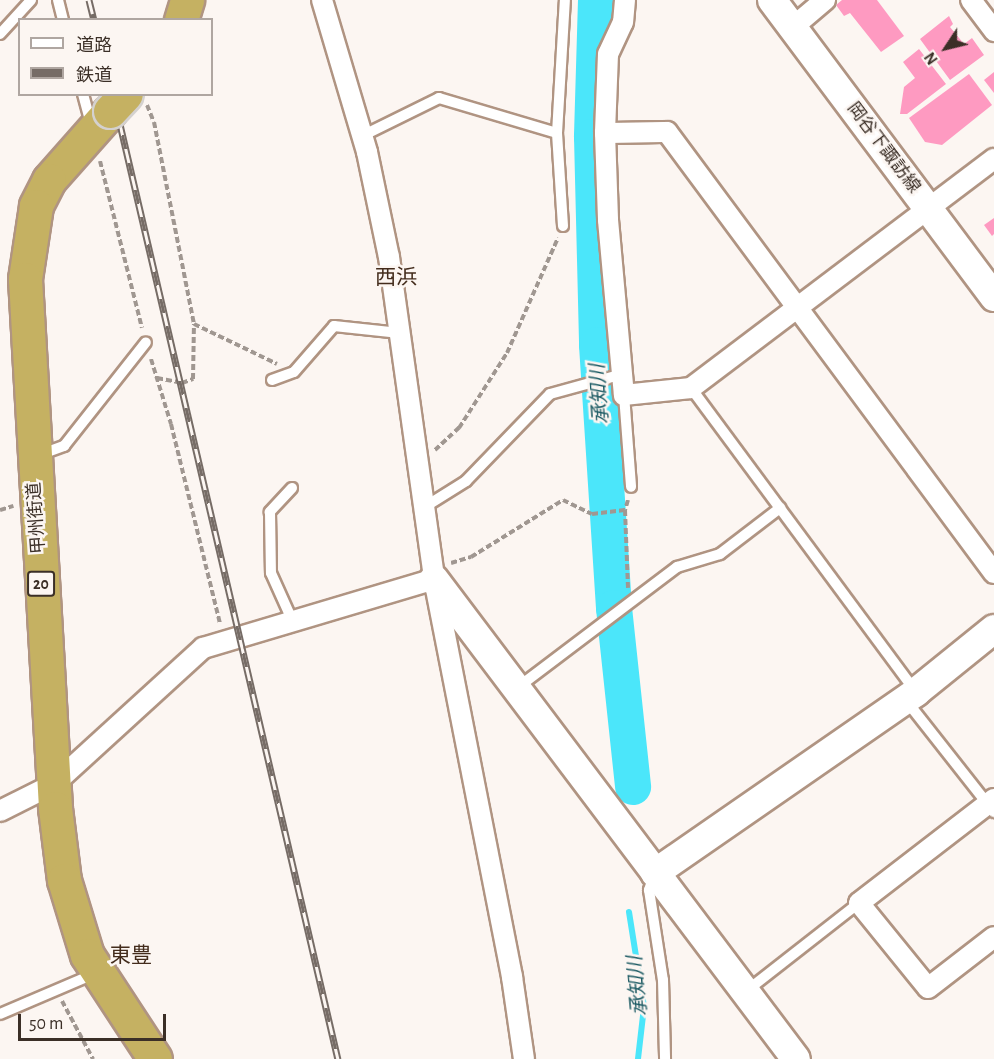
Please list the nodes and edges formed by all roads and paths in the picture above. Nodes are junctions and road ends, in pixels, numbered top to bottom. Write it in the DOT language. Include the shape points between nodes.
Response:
graph roads {
  1 [pos="31,0"];
  2 [pos="58,0"];
  3 [pos="187,0"];
  4 [pos="322,0"];
  5 [pos="565,0"];
  6 [pos="625,0"];
  7 [pos="772,0"];
  8 [pos="825,0"];
  9 [pos="971,0"];
  10 [pos="62,18"];
  11 [pos="182,18"];
  12 [pos="793,27"];
  13 [pos="994,31"];
  14 [pos="0,34"];
  15 [pos="110,106"];
  16 [pos="557,133"];
  17 [pos="605,134"];
  18 [pos="362,136"];
  19 [pos="994,159"];
  20 [pos="928,208"];
  21 [pos="563,226"];
  22 [pos="994,297"];
  23 [pos="795,308"];
  24 [pos="194,324"];
  25 [pos="400,333"];
  26 [pos="146,342"];
  27 [pos="294,372"];
  28 [pos="617,376"];
  29 [pos="157,378"];
  30 [pos="272,380"];
  31 [pos="691,388"];
  32 [pos="624,395"];
  33 [pos="33,457"];
  34 [pos="417,461"];
  35 [pos="631,487"];
  36 [pos="292,488"];
  37 [pos="423,508"];
  38 [pos="780,508"];
  39 [pos="625,510"];
  40 [pos="994,573"];
  41 [pos="433,574"];
  42 [pos="629,604"];
  43 [pos="293,622"];
  44 [pos="994,629"];
  45 [pos="223,643"];
  46 [pos="516,688"];
  47 [pos="911,695"];
  48 [pos="54,784"];
  49 [pos="992,805"];
  50 [pos="0,812"];
  51 [pos="655,873"];
  52 [pos="859,903"];
  53 [pos="994,937"];
  54 [pos="98,972"];
  55 [pos="56,990"];
  56 [pos="745,992"];
  57 [pos="0,1014"];
  58 [pos="93,1059"];
  59 [pos="155,1059"];
  60 [pos="524,1059"];
  61 [pos="665,1059"];
  62 [pos="796,1059"];
  1 -- 14 [label="lane"];
  2 -- 10 [label="lane"];
  3 -- 11 [label="highway"];
  4 -- 18 [label="street"];
  5 -- 16 [label="lane"];
  6 -- 17 [label="street" via="623,22 608,54"];
  7 -- 12 [label="street, 岡谷下諏訪線"];
  8 -- 12 [label="street"];
  9 -- 13 [label="street"];
  12 -- 20 [label="street, 岡谷下諏訪線"];
  15 -- 24 [label="path" via="154,122"];
  15 -- 26 [label="path"];
  15 -- 33 [label="highway, 甲州街道 / 20" via="49,180 36,206 28,238 24,279"];
  16 -- 18 [label="lane" via="439,98"];
  16 -- 21 [label="lane"];
  17 -- 23 [label="street" via="666,132"];
  17 -- 28 [label="street"];
  18 -- 25 [label="street" via="389,257"];
  19 -- 20 [label="street"];
  20 -- 22 [label="street, 岡谷下諏訪線"];
  20 -- 23 [label="street"];
  21 -- 34 [label="path" via="495,372 459,428 442,446"];
  23 -- 31 [label="street"];
  23 -- 40 [label="street"];
  24 -- 27 [label="path"];
  24 -- 29 [label="path" via="193,379 182,383"];
  25 -- 27 [label="lane" via="334,326"];
  25 -- 34 [label="street"];
  26 -- 29 [label="path"];
  26 -- 33 [label="lane" via="64,446"];
  27 -- 30 [label="lane"];
  28 -- 32 [label="street"];
  28 -- 37 [label="lane" via="550,394 466,481"];
  29 -- 45 [label="path" via="218,607"];
  31 -- 32 [label="street"];
  31 -- 38 [label="lane"];
  32 -- 35 [label="lane"];
  33 -- 48 [label="highway, 甲州街道 / 20"];
  34 -- 37 [label="street"];
  35 -- 39 [label="path"];
  36 -- 43 [label="lane" via="270,512 271,573"];
  37 -- 41 [label="street"];
  38 -- 42 [label="lane" via="720,554 677,567"];
  38 -- 47 [label="lane"];
  39 -- 41 [label="path" via="592,514 563,500 471,557"];
  39 -- 42 [label="path"];
  41 -- 43 [label="street"];
  41 -- 46 [label="street"];
  41 -- 60 [label="street" via="512,977"];
  42 -- 46 [label="lane"];
  43 -- 45 [label="street"];
  44 -- 47 [label="street"];
  45 -- 48 [label="street" via="202,648 104,743"];
  46 -- 51 [label="street"];
  47 -- 49 [label="lane"];
  47 -- 51 [label="street"];
  48 -- 50 [label="street"];
  48 -- 54 [label="highway, 甲州街道 / 20" via="72,916"];
  49 -- 52 [label="street"];
  51 -- 56 [label="street"];
  51 -- 61 [label="lane" via="649,890 663,981"];
  52 -- 53 [label="street" via="928,988"];
  52 -- 56 [label="lane"];
  54 -- 55 [label="lane"];
  54 -- 59 [label="highway, 甲州街道 / 20"];
  55 -- 57 [label="lane"];
  55 -- 58 [label="path"];
  56 -- 62 [label="street"];
}
